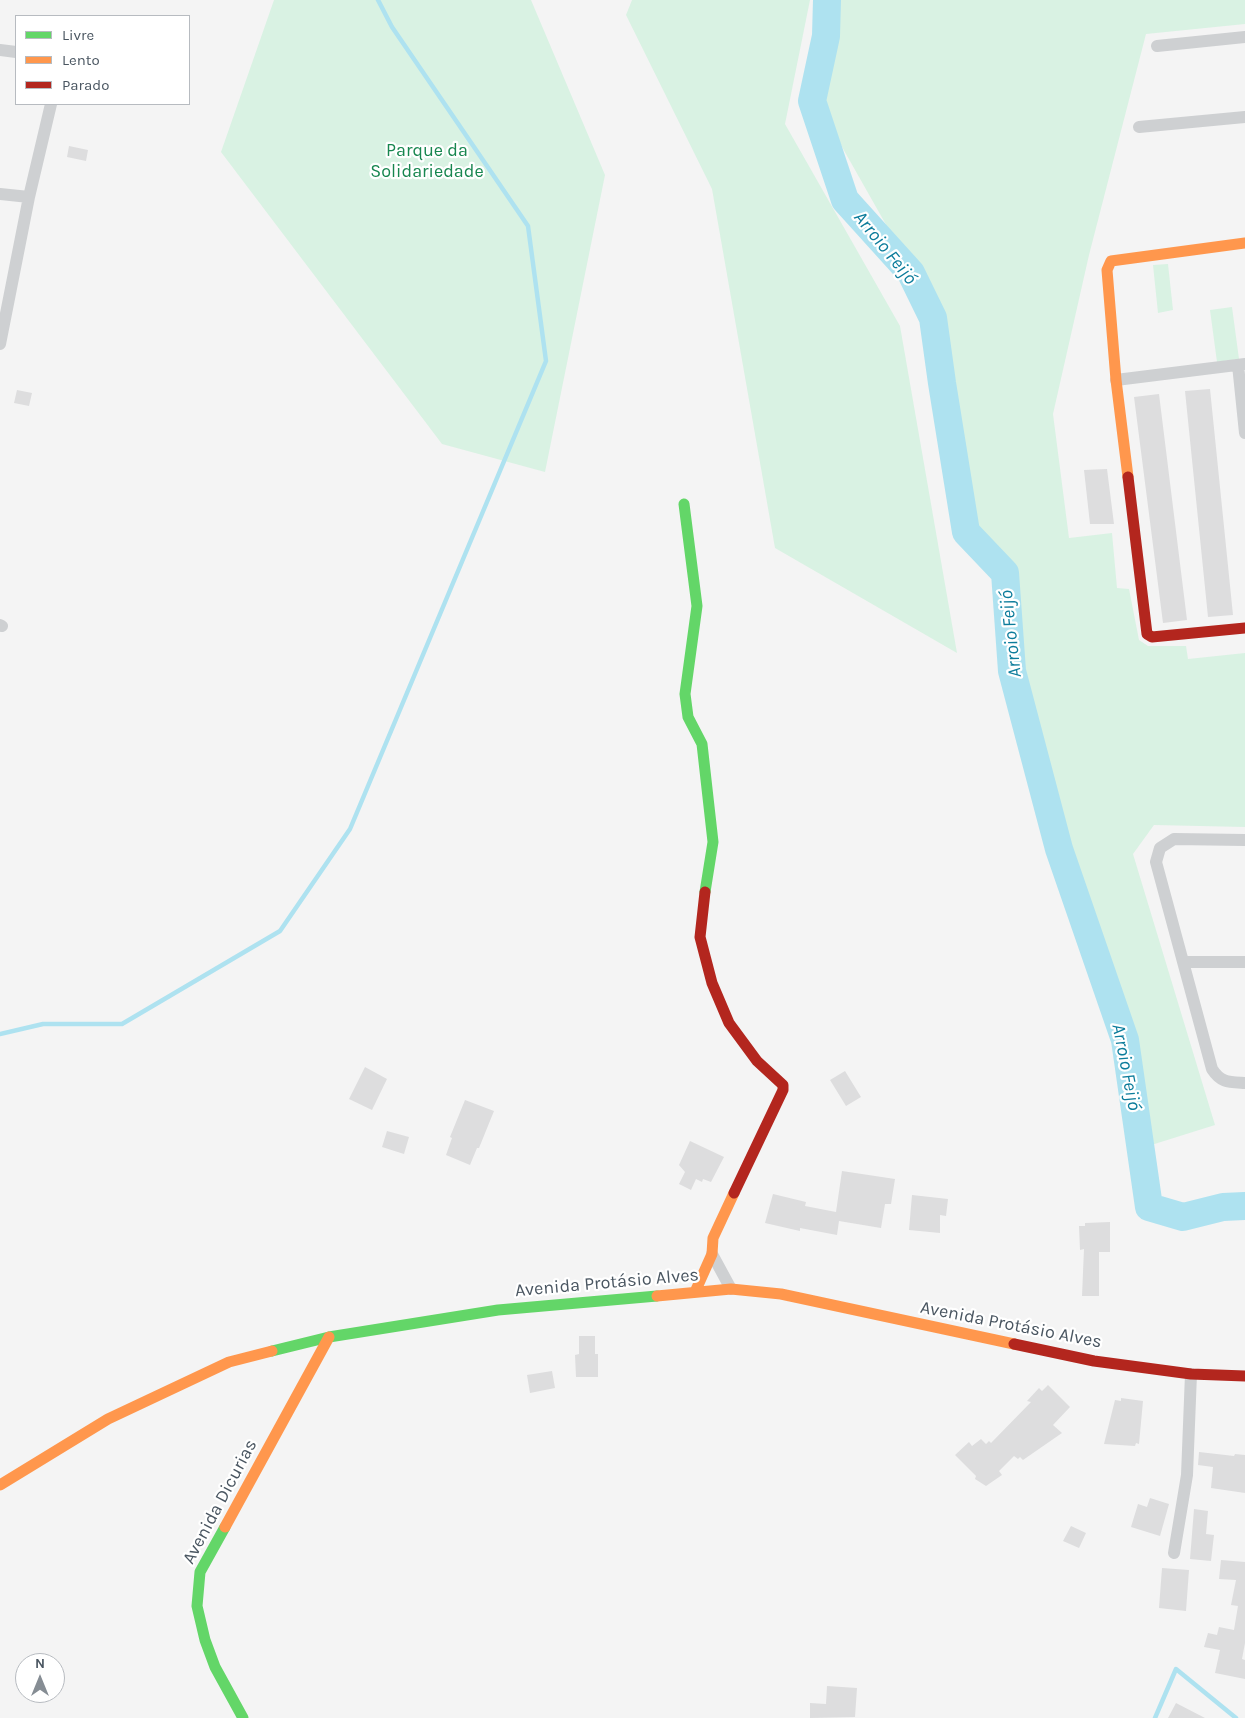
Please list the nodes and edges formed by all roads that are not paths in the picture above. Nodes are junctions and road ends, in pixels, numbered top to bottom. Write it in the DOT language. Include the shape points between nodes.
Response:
graph roads {
  1 [pos="1245,37"];
  2 [pos="1157,46"];
  3 [pos="0,50"];
  4 [pos="15,52"];
  5 [pos="51,105"];
  6 [pos="1245,117"];
  7 [pos="1139,127"];
  8 [pos="0,194"];
  9 [pos="29,197"];
  10 [pos="1245,243"];
  11 [pos="1,337"];
  12 [pos="1242,364"];
  13 [pos="1116,380"];
  14 [pos="1245,433"];
  15 [pos="684,504"];
  16 [pos="1245,628"];
  17 [pos="1245,840"];
  18 [pos="1184,962"];
  19 [pos="1245,962"];
  20 [pos="1245,1082"];
  21 [pos="712,1254"];
  22 [pos="731,1289"];
  23 [pos="695,1292"];
  24 [pos="329,1337"];
  25 [pos="1191,1374"];
  26 [pos="1245,1376"];
  27 [pos="0,1485"];
  28 [pos="1174,1553"];
  29 [pos="243,1718"];
  1 -- 2 [label="street"];
  3 -- 4 [label="street"];
  5 -- 9 [label="street"];
  6 -- 7 [label="street"];
  8 -- 9 [label="street"];
  9 -- 11 [label="street"];
  10 -- 13 [label="street" via="1111,261 1107,270"];
  12 -- 13 [label="street"];
  12 -- 14 [label="street"];
  13 -- 16 [label="street" via="1147,634 1152,638"];
  15 -- 21 [label="street" via="697,606 685,694 688,717 702,744 712,842 700,937 712,983 729,1023 757,1062 783,1085 713,1238"];
  17 -- 18 [label="street" via="1174,839 1160,848 1156,862"];
  18 -- 19 [label="street"];
  18 -- 20 [label="street" via="1212,1069 1218,1078"];
  21 -- 22 [label="street"];
  21 -- 23 [label="street"];
  22 -- 23 [label="street, Avenida Protásio Alves"];
  22 -- 25 [label="street, Avenida Protásio Alves" via="780,1294 1094,1361"];
  23 -- 24 [label="street, Avenida Protásio Alves" via="498,1310"];
  24 -- 27 [label="street, Avenida Protásio Alves" via="229,1362 108,1419"];
  24 -- 29 [label="street, Avenida Dicurias" via="200,1572 198,1609 209,1653"];
  25 -- 26 [label="street, Avenida Protásio Alves"];
  25 -- 28 [label="street" via="1187,1475"];
}
